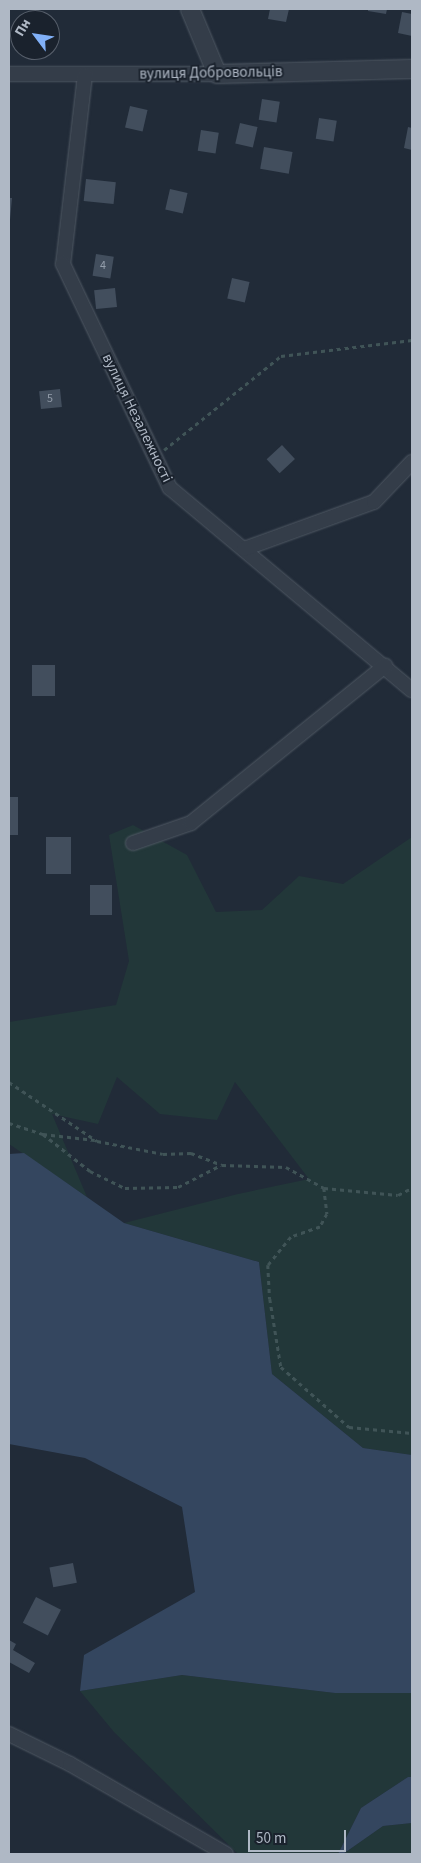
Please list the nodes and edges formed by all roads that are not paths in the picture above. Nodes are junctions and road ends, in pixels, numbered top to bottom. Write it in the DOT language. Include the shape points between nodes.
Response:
graph roads {
  1 [pos="190,9"];
  2 [pos="412,69"];
  3 [pos="9,74"];
  4 [pos="217,74"];
  5 [pos="86,75"];
  6 [pos="412,462"];
  7 [pos="244,549"];
  8 [pos="385,666"];
  9 [pos="412,690"];
  10 [pos="133,844"];
  11 [pos="9,1734"];
  12 [pos="226,1854"];
  1 -- 4 [label="street"];
  2 -- 4 [label="street, вулиця Добровольців"];
  3 -- 5 [label="street, вулиця Добровольців"];
  4 -- 5 [label="street, вулиця Добровольців"];
  5 -- 7 [label="street, вулиця Незалежності" via="63,264 170,488"];
  6 -- 7 [label="street" via="374,502"];
  7 -- 8 [label="street, вулиця Незалежності"];
  8 -- 9 [label="street, вулиця Незалежності"];
  8 -- 10 [label="street" via="191,823"];
  11 -- 12 [label="street" via="70,1764"];
}
